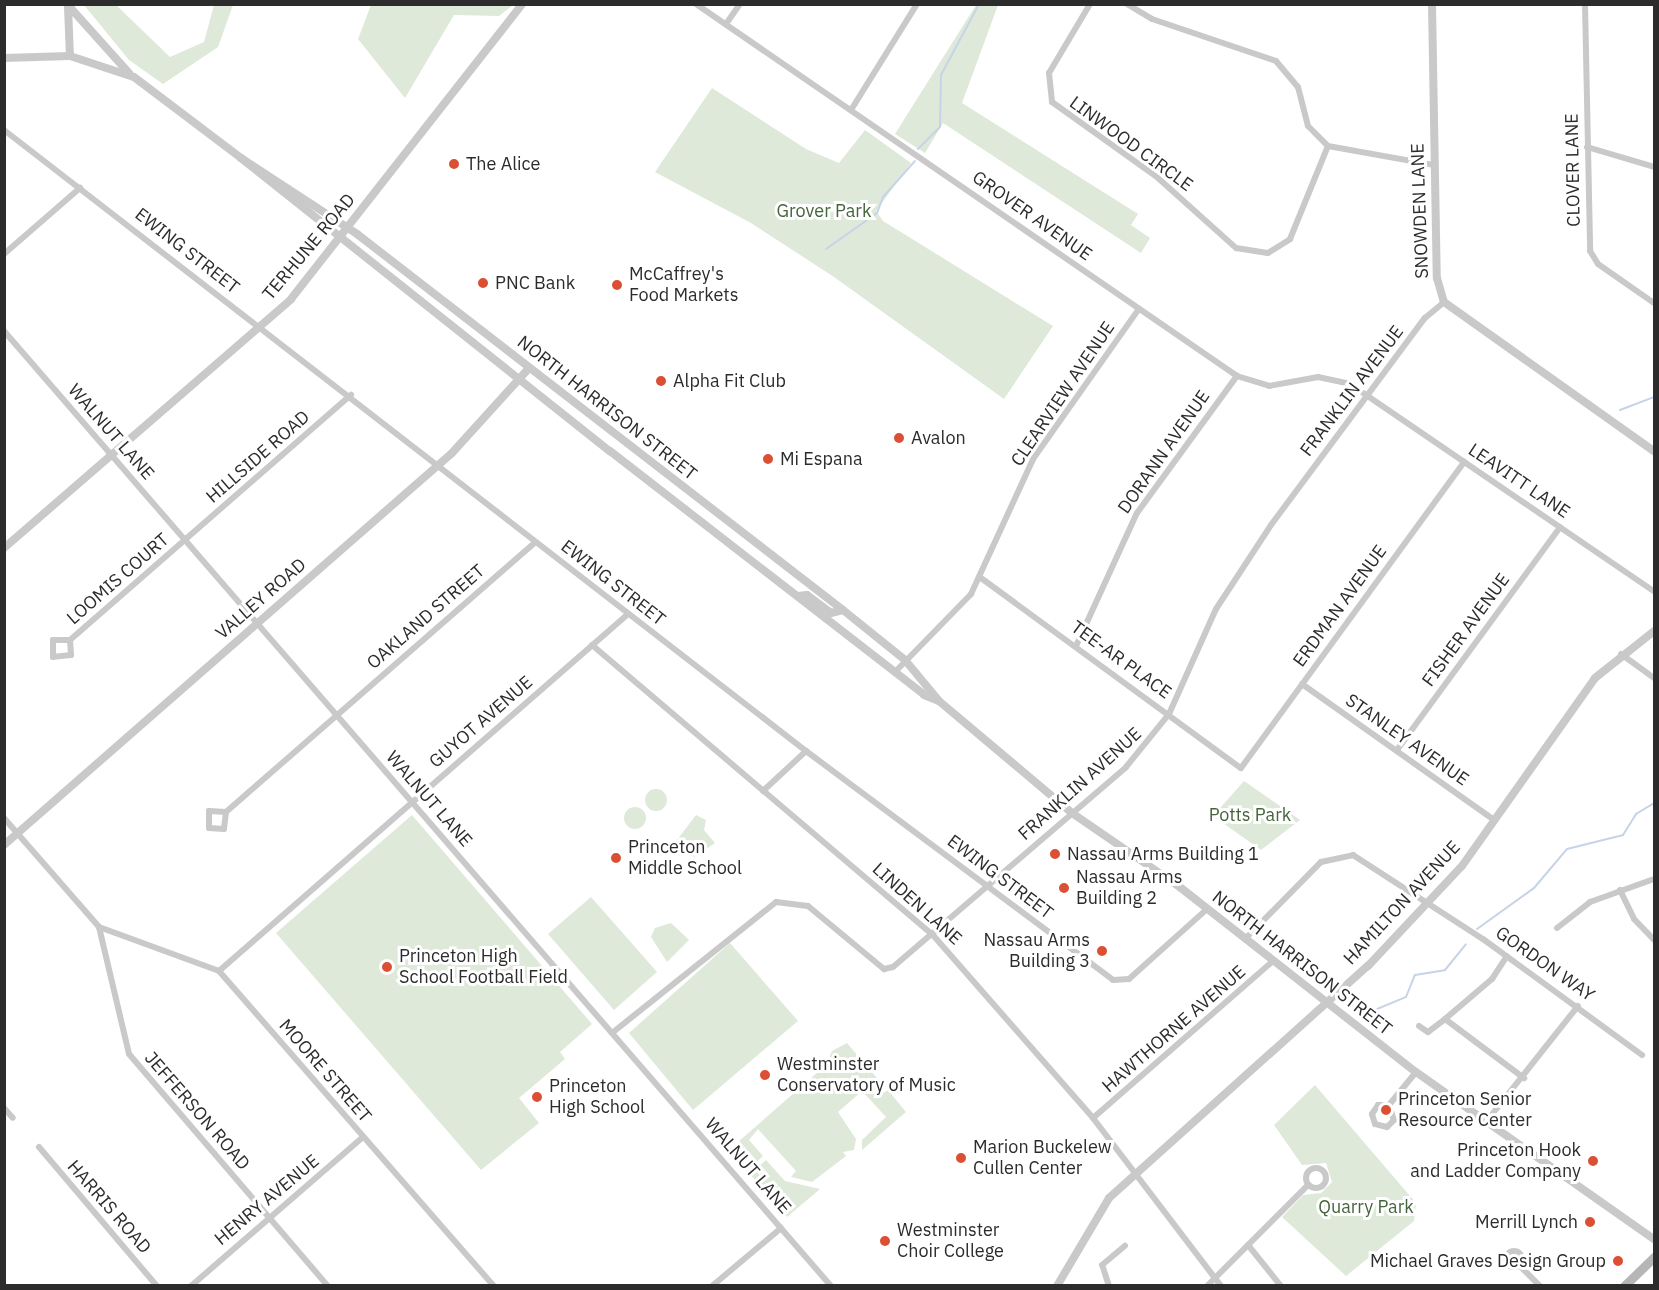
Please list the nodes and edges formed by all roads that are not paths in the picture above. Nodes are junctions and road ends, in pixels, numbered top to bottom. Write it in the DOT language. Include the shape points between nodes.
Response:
graph roads {
  1 [pos="522,4"];
  2 [pos="696,4"];
  3 [pos="740,4"];
  4 [pos="917,4"];
  5 [pos="1090,4"];
  6 [pos="1127,4"];
  7 [pos="1432,4"];
  8 [pos="1585,4"];
  9 [pos="68,6"];
  10 [pos="726,24"];
  11 [pos="70,56"];
  12 [pos="4,58"];
  13 [pos="134,77"];
  14 [pos="850,110"];
  15 [pos="4,130"];
  16 [pos="1328,146"];
  17 [pos="1587,147"];
  18 [pos="241,158"];
  19 [pos="1434,165"];
  20 [pos="1654,167"];
  21 [pos="80,188"];
  22 [pos="349,228"];
  23 [pos="339,240"];
  24 [pos="4,254"];
  25 [pos="1444,302"];
  26 [pos="1654,303"];
  27 [pos="1139,309"];
  28 [pos="261,327"];
  29 [pos="4,331"];
  30 [pos="529,368"];
  31 [pos="1237,376"];
  32 [pos="520,380"];
  33 [pos="351,395"];
  34 [pos="1366,395"];
  35 [pos="1654,451"];
  36 [pos="111,455"];
  37 [pos="1464,462"];
  38 [pos="438,465"];
  39 [pos="1560,526"];
  40 [pos="185,540"];
  41 [pos="535,542"];
  42 [pos="4,548"];
  43 [pos="770,555"];
  44 [pos="981,578"];
  45 [pos="777,580"];
  46 [pos="1654,591"];
  47 [pos="798,596"];
  48 [pos="843,610"];
  49 [pos="628,614"];
  50 [pos="258,624"];
  51 [pos="868,631"];
  52 [pos="1654,631"];
  53 [pos="70,640"];
  54 [pos="592,645"];
  55 [pos="1076,646"];
  56 [pos="864,648"];
  57 [pos="1620,653"];
  58 [pos="904,660"];
  59 [pos="895,672"];
  60 [pos="1654,678"];
  61 [pos="1302,684"];
  62 [pos="939,701"];
  63 [pos="1169,714"];
  64 [pos="336,715"];
  65 [pos="1397,750"];
  66 [pos="806,751"];
  67 [pos="1241,768"];
  68 [pos="764,791"];
  69 [pos="412,802"];
  70 [pos="226,812"];
  71 [pos="1072,813"];
  72 [pos="4,818"];
  73 [pos="1494,820"];
  74 [pos="18,833"];
  75 [pos="4,844"];
  76 [pos="1654,879"];
  77 [pos="987,886"];
  78 [pos="1620,890"];
  79 [pos="1425,905"];
  80 [pos="1206,909"];
  81 [pos="99,927"];
  82 [pos="1557,928"];
  83 [pos="932,934"];
  84 [pos="1245,939"];
  85 [pos="1654,940"];
  86 [pos="1507,956"];
  87 [pos="1273,961"];
  88 [pos="219,971"];
  89 [pos="1329,1005"];
  90 [pos="1578,1006"];
  91 [pos="1444,1018"];
  92 [pos="1419,1026"];
  93 [pos="612,1033"];
  94 [pos="1642,1055"];
  95 [pos="1416,1072"];
  96 [pos="1524,1078"];
  97 [pos="1389,1105"];
  98 [pos="4,1108"];
  99 [pos="13,1118"];
  100 [pos="1093,1118"];
  101 [pos="1486,1122"];
  102 [pos="362,1138"];
  103 [pos="39,1147"];
  104 [pos="1135,1174"];
  105 [pos="1308,1185"];
  106 [pos="269,1217"];
  107 [pos="781,1228"];
  108 [pos="1654,1239"];
  109 [pos="1248,1245"];
  110 [pos="1125,1246"];
  111 [pos="1654,1257"];
  112 [pos="1520,1266"];
  113 [pos="1215,1278"];
  114 [pos="157,1286"];
  115 [pos="191,1286"];
  116 [pos="328,1286"];
  117 [pos="494,1286"];
  118 [pos="712,1286"];
  119 [pos="831,1286"];
  120 [pos="1057,1286"];
  121 [pos="1109,1286"];
  122 [pos="1207,1286"];
  123 [pos="1221,1286"];
  124 [pos="1281,1286"];
  125 [pos="1540,1286"];
  126 [pos="1624,1286"];
  1 -- 22 [label="street, TERHUNE ROAD"];
  2 -- 10 [label="street, GROVER AVENUE"];
  3 -- 10 [label="street"];
  4 -- 14 [label="street"];
  5 -- 16 [label="street, LINWOOD CIRCLE" via="1049,73 1052,102 1158,178 1236,248 1268,253 1290,239"];
  6 -- 16 [label="street" via="1152,19 1276,62 1298,87 1308,126"];
  7 -- 19 [label="street, SNOWDEN LANE"];
  8 -- 17 [label="street, CLOVER LANE"];
  9 -- 11 [label="street"];
  9 -- 13 [label="street"];
  10 -- 14 [label="street, GROVER AVENUE"];
  11 -- 12 [label="street, NORTH HARRISON STREET"];
  11 -- 13 [label="street, NORTH HARRISON STREET"];
  13 -- 18 [label="street, NORTH HARRISON STREET"];
  14 -- 27 [label="street, GROVER AVENUE"];
  15 -- 21 [label="street, EWING STREET"];
  16 -- 19 [label="street"];
  17 -- 20 [label="street"];
  17 -- 26 [label="street, CLOVER LANE" via="1590,251 1598,264"];
  18 -- 22 [label="street, NORTH HARRISON STREET"];
  18 -- 23 [label="street, NORTH HARRISON STREET"];
  19 -- 25 [label="street, SNOWDEN LANE" via="1437,278"];
  21 -- 24 [label="street"];
  21 -- 28 [label="street, EWING STREET"];
  22 -- 23 [label="street, TERHUNE ROAD"];
  22 -- 30 [label="street, NORTH HARRISON STREET"];
  23 -- 28 [label="street, TERHUNE ROAD"];
  23 -- 32 [label="street, NORTH HARRISON STREET"];
  25 -- 34 [label="street, FRANKLIN AVENUE"];
  25 -- 35 [label="street, SNOWDEN LANE"];
  27 -- 31 [label="street, GROVER AVENUE"];
  27 -- 44 [label="street, CLEARVIEW AVENUE" via="1033,459"];
  28 -- 33 [label="street, EWING STREET"];
  28 -- 36 [label="street, TERHUNE ROAD"];
  29 -- 36 [label="street, WALNUT LANE"];
  30 -- 32 [label="street, VALLEY ROAD"];
  30 -- 43 [label="street, NORTH HARRISON STREET"];
  31 -- 34 [label="street, GROVER AVENUE" via="1269,386 1329,378"];
  31 -- 55 [label="street, DORANN AVENUE" via="1137,513"];
  32 -- 38 [label="street, VALLEY ROAD"];
  32 -- 45 [label="street, NORTH HARRISON STREET"];
  33 -- 38 [label="street, EWING STREET"];
  33 -- 40 [label="street, HILLSIDE ROAD"];
  34 -- 37 [label="street, LEAVITT LANE"];
  34 -- 63 [label="street, FRANKLIN AVENUE" via="1227,590"];
  36 -- 40 [label="street, WALNUT LANE"];
  36 -- 42 [label="street, TERHUNE ROAD"];
  37 -- 39 [label="street, LEAVITT LANE"];
  37 -- 61 [label="street, ERDMAN AVENUE"];
  38 -- 41 [label="street, EWING STREET"];
  38 -- 50 [label="street, VALLEY ROAD"];
  39 -- 46 [label="street, LEAVITT LANE"];
  39 -- 65 [label="street, FISHER AVENUE"];
  40 -- 50 [label="street, WALNUT LANE"];
  40 -- 53 [label="street, LOOMIS COURT"];
  41 -- 49 [label="street, EWING STREET"];
  41 -- 64 [label="street, OAKLAND STREET"];
  43 -- 45 [label="street"];
  43 -- 48 [label="street, NORTH HARRISON STREET"];
  44 -- 55 [label="street, TEE-AR PLACE"];
  44 -- 58 [label="street, CLEARVIEW AVENUE" via="961,606"];
  45 -- 47 [label="street, NORTH HARRISON STREET"];
  47 -- 48 [label="street" via="807,595 831,613"];
  47 -- 56 [label="street, NORTH HARRISON STREET"];
  48 -- 51 [label="street, NORTH HARRISON STREET"];
  49 -- 54 [label="street, GUYOT AVENUE"];
  49 -- 66 [label="street, EWING STREET"];
  50 -- 64 [label="street, WALNUT LANE"];
  50 -- 74 [label="street, VALLEY ROAD"];
  51 -- 56 [label="street"];
  51 -- 58 [label="street, NORTH HARRISON STREET"];
  52 -- 57 [label="street, HAMILTON AVENUE"];
  54 -- 68 [label="street, LINDEN LANE"];
  54 -- 69 [label="street, GUYOT AVENUE"];
  55 -- 63 [label="street, TEE-AR PLACE"];
  56 -- 59 [label="street, NORTH HARRISON STREET"];
  57 -- 60 [label="street"];
  57 -- 73 [label="street, HAMILTON AVENUE" via="1595,678"];
  58 -- 59 [label="street, CLEARVIEW AVENUE"];
  58 -- 62 [label="street, NORTH HARRISON STREET"];
  59 -- 62 [label="street, NORTH HARRISON STREET"];
  61 -- 65 [label="street, STANLEY AVENUE"];
  61 -- 67 [label="street, ERDMAN AVENUE"];
  62 -- 71 [label="street, NORTH HARRISON STREET"];
  63 -- 67 [label="street, TEE-AR PLACE"];
  63 -- 71 [label="street, FRANKLIN AVENUE" via="1145,748"];
  64 -- 69 [label="street, WALNUT LANE"];
  64 -- 70 [label="street, OAKLAND STREET"];
  65 -- 73 [label="street, STANLEY AVENUE"];
  66 -- 68 [label="street"];
  66 -- 77 [label="street, EWING STREET"];
  68 -- 83 [label="street, LINDEN LANE"];
  69 -- 88 [label="street, GUYOT AVENUE"];
  69 -- 93 [label="street, WALNUT LANE"];
  71 -- 77 [label="street, FRANKLIN AVENUE"];
  71 -- 80 [label="street, NORTH HARRISON STREET"];
  72 -- 74 [label="street, JEFFERSON ROAD"];
  73 -- 79 [label="street, HAMILTON AVENUE"];
  74 -- 75 [label="street, VALLEY ROAD"];
  74 -- 81 [label="street, JEFFERSON ROAD"];
  76 -- 78 [label="street"];
  77 -- 80 [label="street, EWING STREET" via="1119,982 1129,979"];
  77 -- 83 [label="street, FRANKLIN AVENUE"];
  78 -- 82 [label="street" via="1590,902"];
  78 -- 85 [label="street" via="1634,919"];
  79 -- 84 [label="street, GORDON WAY" via="1362,858 1336,855 1321,862"];
  79 -- 86 [label="street, GORDON WAY"];
  79 -- 89 [label="street, HAMILTON AVENUE"];
  80 -- 84 [label="street, NORTH HARRISON STREET"];
  81 -- 88 [label="street, MOORE STREET"];
  81 -- 106 [label="street, JEFFERSON ROAD" via="129,1054"];
  83 -- 93 [label="street, FRANKLIN AVENUE" via="884,969 808,906 776,902"];
  83 -- 100 [label="street, LINDEN LANE"];
  84 -- 87 [label="street, NORTH HARRISON STREET"];
  86 -- 90 [label="street, GORDON WAY"];
  86 -- 91 [label="street" via="1492,979"];
  87 -- 89 [label="street, NORTH HARRISON STREET"];
  87 -- 100 [label="street, HAWTHORNE AVENUE"];
  88 -- 102 [label="street, MOORE STREET"];
  89 -- 95 [label="street, NORTH HARRISON STREET"];
  89 -- 104 [label="street, HAMILTON AVENUE"];
  90 -- 94 [label="street, GORDON WAY"];
  90 -- 96 [label="street"];
  91 -- 92 [label="street" via="1428,1032"];
  91 -- 96 [label="street"];
  93 -- 107 [label="street, WALNUT LANE"];
  95 -- 97 [label="street"];
  95 -- 101 [label="street, NORTH HARRISON STREET"];
  96 -- 101 [label="street"];
  98 -- 99 [label="street"];
  100 -- 104 [label="street, LINDEN LANE"];
  101 -- 108 [label="street, NORTH HARRISON STREET"];
  102 -- 106 [label="street, HENRY AVENUE"];
  102 -- 117 [label="street, MOORE STREET"];
  103 -- 114 [label="street, HARRIS ROAD"];
  104 -- 113 [label="street, LINDEN LANE"];
  104 -- 120 [label="street, HAMILTON AVENUE" via="1102,1206"];
  105 -- 109 [label="street"];
  106 -- 115 [label="street, HENRY AVENUE"];
  106 -- 116 [label="street, JEFFERSON ROAD"];
  107 -- 118 [label="street"];
  107 -- 119 [label="street, WALNUT LANE"];
  109 -- 113 [label="street"];
  109 -- 124 [label="street"];
  110 -- 121 [label="street" via="1102,1265"];
  111 -- 126 [label="main road"];
  112 -- 125 [label="street"];
  113 -- 122 [label="street"];
  113 -- 123 [label="street, LINDEN LANE"];
}
